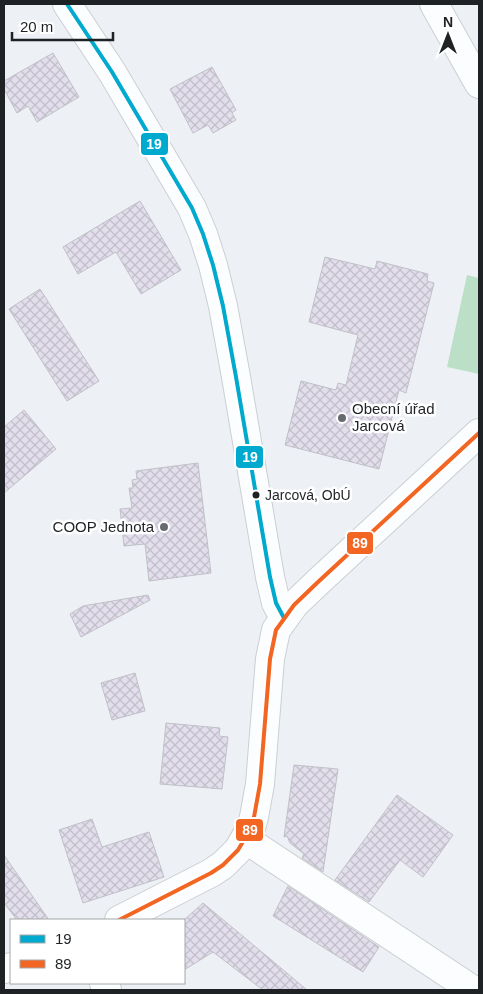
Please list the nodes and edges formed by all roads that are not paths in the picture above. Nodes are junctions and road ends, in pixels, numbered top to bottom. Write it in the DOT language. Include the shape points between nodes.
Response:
graph roads {
  1 [pos="67,4"];
  2 [pos="434,4"];
  3 [pos="479,84"];
  4 [pos="479,433"];
  5 [pos="284,618"];
  6 [pos="245,839"];
  7 [pos="121,919"];
  8 [pos="473,990"];
  1 -- 5 [label="street" via="112,72 192,208 203,234 225,315 271,583"];
  2 -- 3 [label="street"];
  4 -- 5 [label="street" via="318,582"];
  5 -- 6 [label="street" via="272,643 258,796 251,828"];
  6 -- 7 [label="street" via="223,865 211,873"];
  6 -- 8 [label="street"];
}
